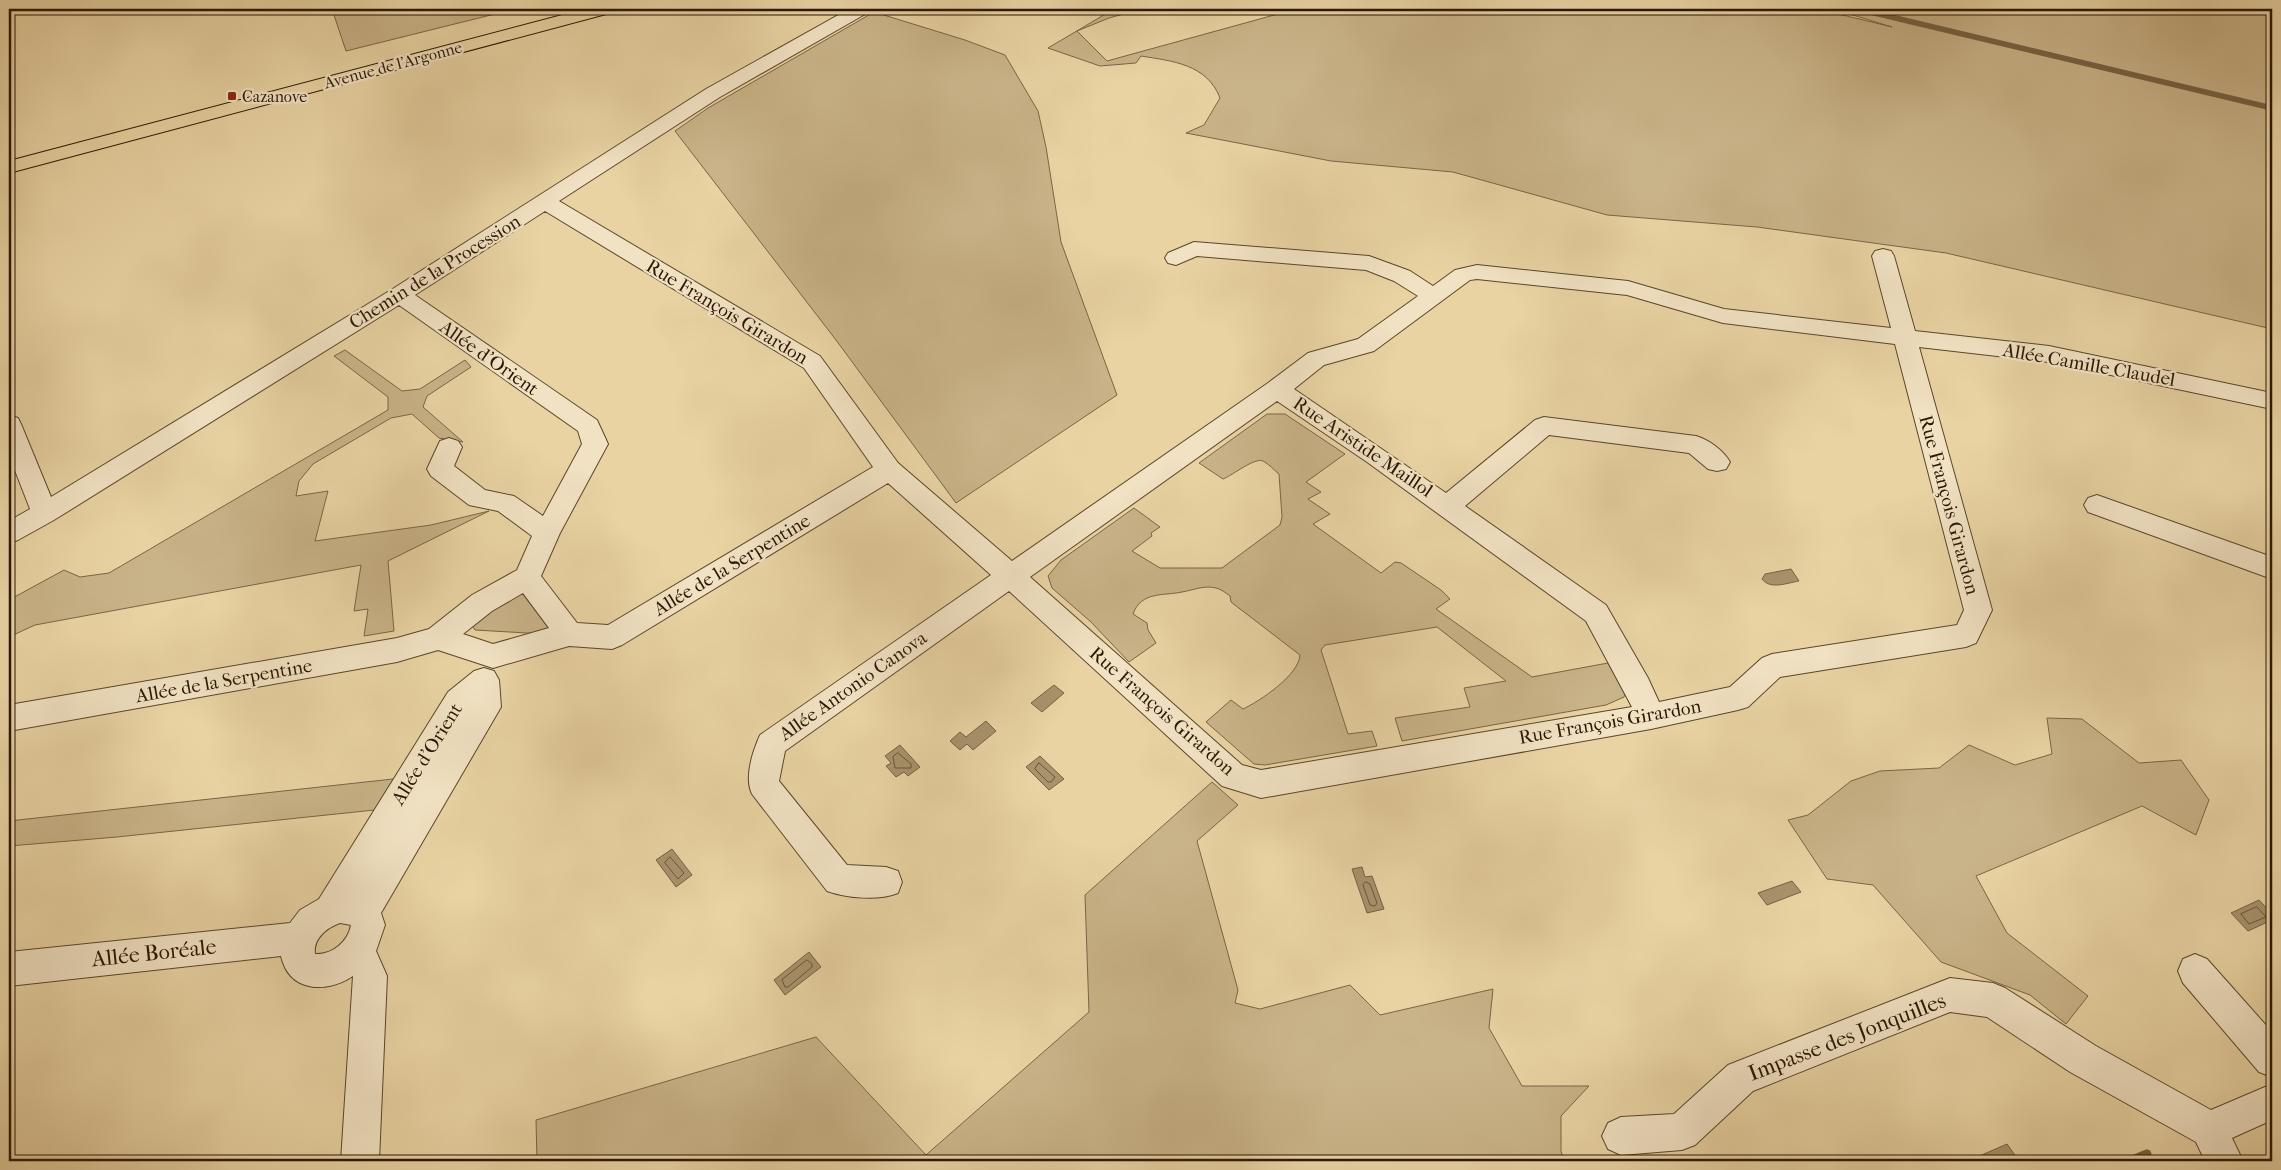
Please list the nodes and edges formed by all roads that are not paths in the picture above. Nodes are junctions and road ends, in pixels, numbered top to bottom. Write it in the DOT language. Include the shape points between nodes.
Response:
graph roads {
  1 [pos="604,9"];
  2 [pos="861,9"];
  3 [pos="9,168"];
  4 [pos="545,202"];
  5 [pos="1884,256"];
  6 [pos="1176,258"];
  7 [pos="399,295"];
  8 [pos="1432,296"];
  9 [pos="1904,338"];
  10 [pos="1277,389"];
  11 [pos="2272,401"];
  12 [pos="9,424"];
  13 [pos="449,446"];
  14 [pos="1717,462"];
  15 [pos="889,470"];
  16 [pos="2097,505"];
  17 [pos="1448,506"];
  18 [pos="45,513"];
  19 [pos="9,533"];
  20 [pos="547,533"];
  21 [pos="2272,568"];
  22 [pos="527,577"];
  23 [pos="1010,577"];
  24 [pos="569,634"];
  25 [pos="438,638"];
  26 [pos="488,668"];
  27 [pos="1652,716"];
  28 [pos="9,718"];
  29 [pos="886,882"];
  30 [pos="331,910"];
  31 [pos="363,913"];
  32 [pos="299,938"];
  33 [pos="359,951"];
  34 [pos="9,969"];
  35 [pos="2195,971"];
  36 [pos="2272,1059"];
  37 [pos="2272,1102"];
  38 [pos="2209,1129"];
  39 [pos="1621,1136"];
  40 [pos="360,1161"];
  41 [pos="2224,1161"];
  1 -- 3 [label="main road, Avenue de l'Argonne"];
  2 -- 4 [label="street, Chemin de la Procession" via="713,93"];
  4 -- 7 [label="street, Chemin de la Procession"];
  4 -- 15 [label="street, Rue François Girardon" via="812,362"];
  5 -- 9 [label="street, Rue François Girardon"];
  6 -- 8 [label="street" via="1194,249 1369,263 1402,276"];
  7 -- 18 [label="street, Chemin de la Procession"];
  7 -- 20 [label="street, Allée d'Orient" via="588,426 595,444"];
  8 -- 9 [label="street" via="1463,275 1478,272 1628,288 1723,316"];
  8 -- 10 [label="street" via="1366,344 1316,359"];
  9 -- 11 [label="street, Allée Camille Claudel" via="2049,354"];
  9 -- 27 [label="street, Rue François Girardon" via="1978,610 1966,635 1772,666 1738,698"];
  10 -- 17 [label="street, Rue Aristide Maillol"];
  10 -- 23 [label="street"];
  12 -- 18 [label="street"];
  13 -- 20 [label="street" via="440,469 478,498 505,503"];
  14 -- 17 [label="street, Rue Aristide Maillol" via="1696,445 1544,426"];
  15 -- 23 [label="street, Rue François Girardon"];
  15 -- 24 [label="street, Allée de la Serpentine" via="612,637"];
  16 -- 21 [label="street"];
  17 -- 27 [label="street, Rue Aristide Maillol" via="1596,613"];
  18 -- 19 [label="street, Chemin de la Procession"];
  20 -- 22 [label="street, Allée d'Orient"];
  22 -- 24 [label="street"];
  22 -- 25 [label="street" via="482,603"];
  23 -- 27 [label="street, Rue François Girardon" via="1233,776 1261,784"];
  23 -- 29 [label="street, Allée Antonio Canova" via="771,744 763,784 839,880"];
  24 -- 26 [label="street"];
  25 -- 26 [label="street"];
  25 -- 28 [label="street, Allée de la Serpentine" via="397,650"];
  26 -- 30 [label="street, Allée d'Orient" via="458,701"];
  26 -- 31 [label="street, Allée d'Orient" via="486,707"];
  30 -- 31 [label="street" via="349,907"];
  30 -- 32 [label="street" via="312,921"];
  31 -- 33 [label="street" via="368,930"];
  32 -- 33 [label="street" via="297,959 312,971 336,968"];
  32 -- 34 [label="street, Allée Boréale"];
  33 -- 40 [label="street" via="370,976"];
  35 -- 36 [label="street"];
  37 -- 38 [label="street"];
  38 -- 39 [label="street, Impasse des Jonquilles" via="2083,1059 1993,1000 1950,995 1741,1078 1682,1132"];
  38 -- 41 [label="street"];
}
